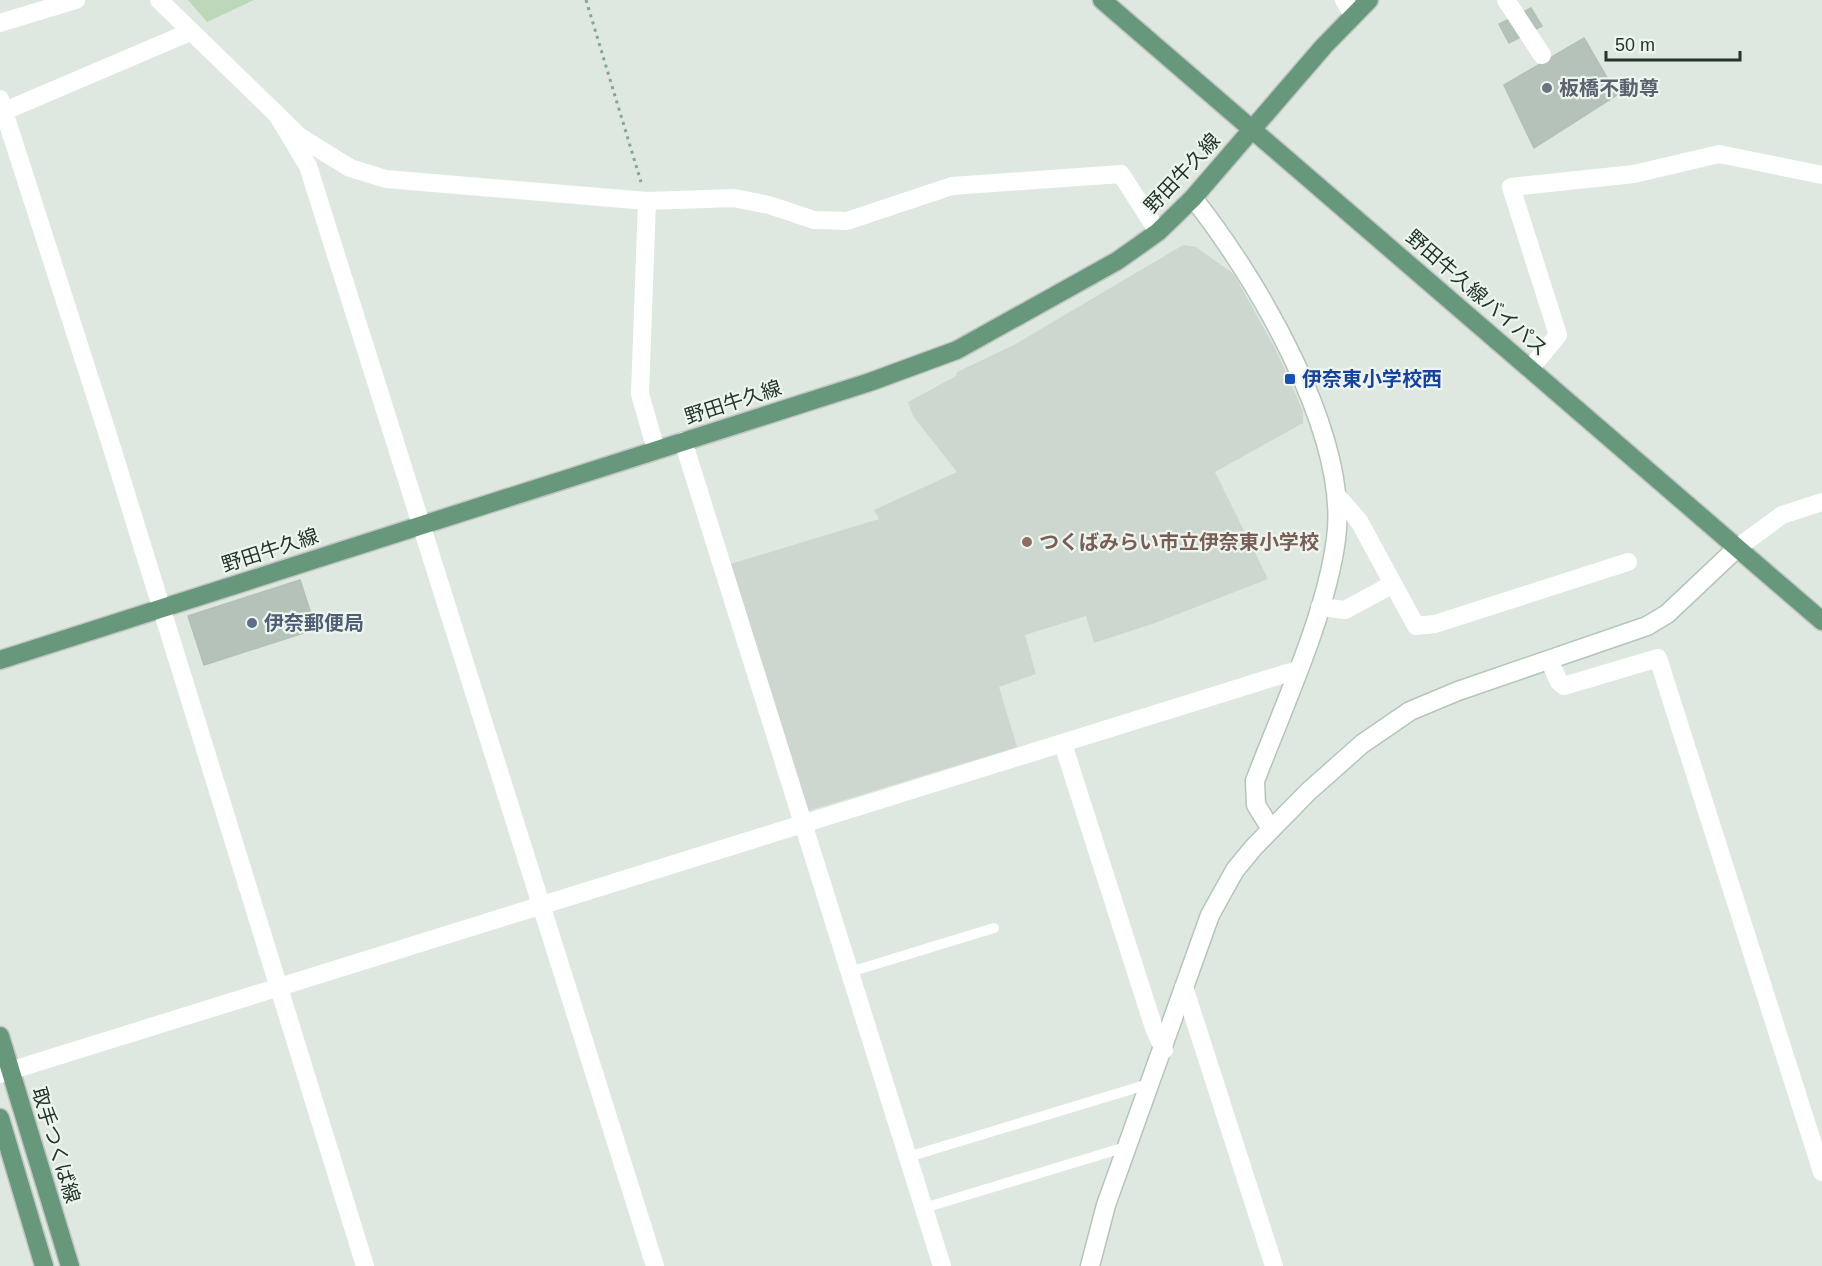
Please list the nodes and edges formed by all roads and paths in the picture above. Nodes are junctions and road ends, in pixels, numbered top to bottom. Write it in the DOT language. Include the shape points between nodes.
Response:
graph roads {
  1 [pos="76,0"];
  2 [pos="159,0"];
  3 [pos="586,0"];
  4 [pos="1102,0"];
  5 [pos="1369,0"];
  6 [pos="1506,0"];
  7 [pos="1349,7"];
  8 [pos="0,23"];
  9 [pos="190,32"];
  10 [pos="1542,55"];
  11 [pos="1,108"];
  12 [pos="278,116"];
  13 [pos="1252,128"];
  14 [pos="1822,175"];
  15 [pos="1193,198"];
  16 [pos="647,201"];
  17 [pos="1158,232"];
  18 [pos="1530,369"];
  19 [pos="683,441"];
  20 [pos="656,450"];
  21 [pos="1337,496"];
  22 [pos="1822,502"];
  23 [pos="423,525"];
  24 [pos="1737,548"];
  25 [pos="1628,562"];
  26 [pos="1393,584"];
  27 [pos="1320,607"];
  28 [pos="160,609"];
  29 [pos="1822,621"];
  30 [pos="0,660"];
  31 [pos="1550,662"];
  32 [pos="1297,670"];
  33 [pos="1063,744"];
  34 [pos="803,824"];
  35 [pos="1271,829"];
  36 [pos="541,904"];
  37 [pos="994,928"];
  38 [pos="850,972"];
  39 [pos="278,987"];
  40 [pos="1184,987"];
  41 [pos="0,1036"];
  42 [pos="1164,1050"];
  43 [pos="5,1073"];
  44 [pos="1152,1083"];
  45 [pos="0,1118"];
  46 [pos="1129,1146"];
  47 [pos="908,1157"];
  48 [pos="1822,1172"];
  49 [pos="924,1208"];
  50 [pos="44,1266"];
  51 [pos="70,1266"];
  52 [pos="365,1266"];
  53 [pos="655,1266"];
  54 [pos="942,1266"];
  55 [pos="1090,1266"];
  56 [pos="1274,1266"];
  1 -- 8 [label="street"];
  2 -- 9 [label="street"];
  3 -- 16 [label="path"];
  4 -- 13 [label="main road, 野田牛久線バイパス"];
  5 -- 7 [label="main road, 野田牛久線"];
  6 -- 10 [label="street"];
  7 -- 13 [label="main road, 野田牛久線"];
  9 -- 11 [label="street"];
  9 -- 12 [label="street"];
  11 -- 28 [label="street" via="107,432"];
  12 -- 16 [label="street" via="300,137 350,168 386,179"];
  12 -- 23 [label="street" via="308,166"];
  13 -- 15 [label="main road, 野田牛久線"];
  13 -- 18 [label="main road, 野田牛久線バイパス"];
  14 -- 18 [label="street" via="1719,154 1634,174 1511,187 1557,335"];
  15 -- 17 [label="main road, 野田牛久線"];
  15 -- 21 [label="street" via="1229,244 1282,340 1320,425"];
  16 -- 17 [label="street" via="734,198 814,220 847,221 952,186 1121,174"];
  16 -- 20 [label="street" via="640,394"];
  17 -- 19 [label="main road, 野田牛久線" via="1117,261 957,350 915,368"];
  18 -- 24 [label="main road, 野田牛久線バイパス"];
  19 -- 20 [label="main road, 野田牛久線"];
  19 -- 34 [label="street"];
  20 -- 23 [label="main road, 野田牛久線"];
  21 -- 26 [label="street" via="1359,521"];
  21 -- 27 [label="street" via="1336,538"];
  22 -- 24 [label="street" via="1782,514"];
  23 -- 28 [label="main road, 野田牛久線"];
  23 -- 36 [label="street"];
  24 -- 29 [label="main road, 野田牛久線バイパス"];
  24 -- 31 [label="street" via="1667,614 1647,626"];
  25 -- 26 [label="street" via="1436,624 1416,626"];
  26 -- 27 [label="street" via="1345,610"];
  27 -- 32 [label="street"];
  28 -- 30 [label="main road, 野田牛久線"];
  28 -- 39 [label="street"];
  31 -- 35 [label="street" via="1458,691 1410,711 1362,744"];
  31 -- 48 [label="street" via="1564,686 1658,658"];
  32 -- 33 [label="street"];
  32 -- 35 [label="street" via="1255,780 1256,804"];
  33 -- 34 [label="street"];
  33 -- 42 [label="street"];
  34 -- 36 [label="street"];
  34 -- 38 [label="street"];
  35 -- 40 [label="street" via="1221,892"];
  36 -- 39 [label="street"];
  36 -- 53 [label="street"];
  37 -- 38 [label="lane"];
  38 -- 47 [label="street"];
  39 -- 43 [label="street"];
  39 -- 52 [label="street"];
  40 -- 42 [label="street"];
  40 -- 56 [label="street"];
  41 -- 43 [label="main road, 取手つくば線"];
  42 -- 44 [label="street"];
  43 -- 51 [label="main road, 取手つくば線"];
  44 -- 46 [label="street"];
  44 -- 47 [label="lane"];
  45 -- 50 [label="main road"];
  46 -- 49 [label="lane"];
  46 -- 55 [label="street" via="1106,1205"];
  47 -- 49 [label="street"];
  49 -- 54 [label="street"];
}
